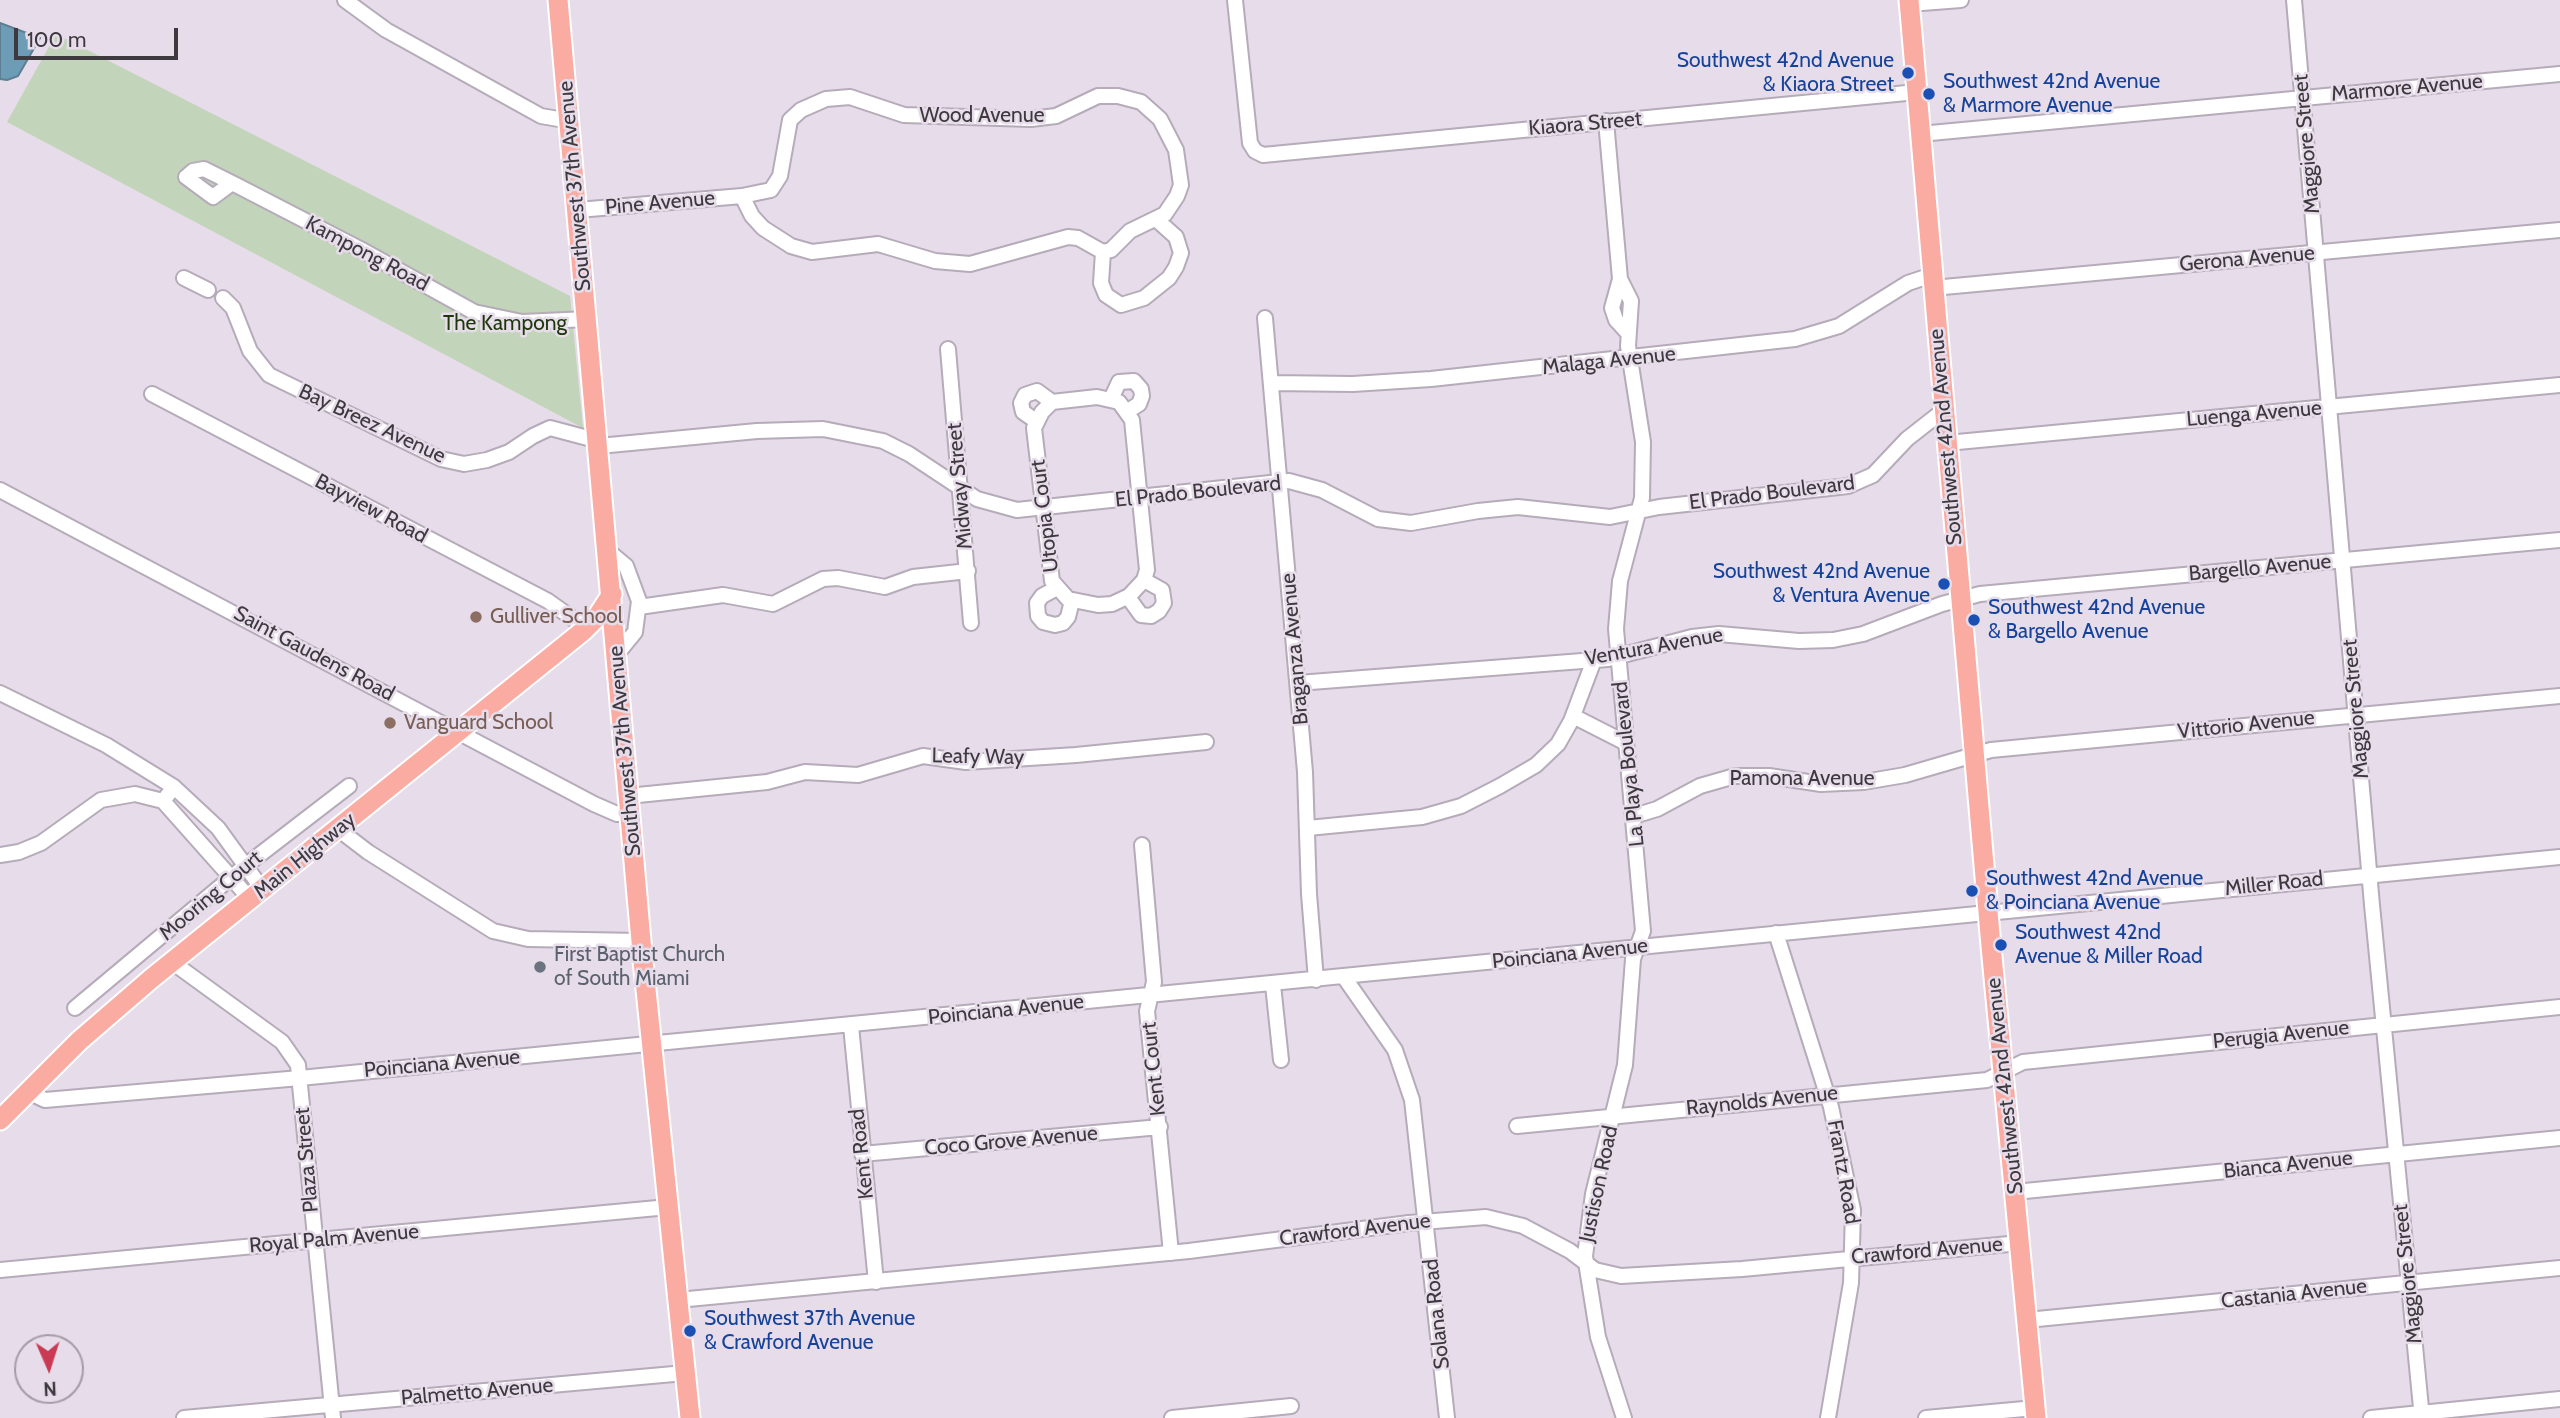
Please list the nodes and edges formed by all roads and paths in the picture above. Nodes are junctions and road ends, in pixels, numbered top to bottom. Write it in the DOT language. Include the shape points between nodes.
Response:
graph roads {
  1 [pos="345,0"];
  2 [pos="558,0"];
  3 [pos="1235,0"];
  4 [pos="1961,0"];
  5 [pos="2294,0"];
  6 [pos="1909,2"];
  7 [pos="2560,75"];
  8 [pos="1917,92"];
  9 [pos="2303,98"];
  10 [pos="570,121"];
  11 [pos="1606,121"];
  12 [pos="1920,134"];
  13 [pos="232,183"];
  14 [pos="742,196"];
  15 [pos="578,210"];
  16 [pos="1157,220"];
  17 [pos="2560,230"];
  18 [pos="1103,252"];
  19 [pos="2316,253"];
  20 [pos="184,278"];
  21 [pos="1933,282"];
  22 [pos="208,290"];
  23 [pos="223,298"];
  24 [pos="1265,318"];
  25 [pos="588,319"];
  26 [pos="948,349"];
  27 [pos="1630,359"];
  28 [pos="1271,383"];
  29 [pos="2560,385"];
  30 [pos="152,394"];
  31 [pos="1111,399"];
  32 [pos="1052,402"];
  33 [pos="2329,407"];
  34 [pos="1944,410"];
  35 [pos="1128,411"];
  36 [pos="1037,421"];
  37 [pos="1947,443"];
  38 [pos="599,444"];
  39 [pos="1280,483"];
  40 [pos="960,488"];
  41 [pos="0,489"];
  42 [pos="1139,498"];
  43 [pos="1044,509"];
  44 [pos="1639,511"];
  45 [pos="2560,540"];
  46 [pos="608,551"];
  47 [pos="2343,560"];
  48 [pos="968,571"];
  49 [pos="1144,580"];
  50 [pos="1057,588"];
  51 [pos="612,594"];
  52 [pos="1128,597"];
  53 [pos="1960,599"];
  54 [pos="1072,601"];
  55 [pos="639,607"];
  56 [pos="971,622"];
  57 [pos="587,628"];
  58 [pos="616,647"];
  59 [pos="1618,657"];
  60 [pos="1594,660"];
  61 [pos="1298,683"];
  62 [pos="0,693"];
  63 [pos="2560,696"];
  64 [pos="2356,715"];
  65 [pos="1573,716"];
  66 [pos="460,732"];
  67 [pos="1206,742"];
  68 [pos="1626,743"];
  69 [pos="1975,754"];
  70 [pos="349,786"];
  71 [pos="174,787"];
  72 [pos="163,801"];
  73 [pos="629,805"];
  74 [pos="1634,816"];
  75 [pos="1308,828"];
  76 [pos="338,829"];
  77 [pos="1142,845"];
  78 [pos="0,855"];
  79 [pos="2560,857"];
  80 [pos="246,866"];
  81 [pos="2370,875"];
  82 [pos="231,879"];
  83 [pos="257,895"];
  84 [pos="1988,913"];
  85 [pos="1776,933"];
  86 [pos="641,941"];
  87 [pos="1637,948"];
  88 [pos="172,962"];
  89 [pos="1345,977"];
  90 [pos="1317,980"];
  91 [pos="1273,985"];
  92 [pos="1151,996"];
  93 [pos="2560,1007"];
  94 [pos="75,1008"];
  95 [pos="2383,1025"];
  96 [pos="850,1026"];
  97 [pos="651,1045"];
  98 [pos="1280,1060"];
  99 [pos="2004,1070"];
  100 [pos="300,1078"];
  101 [pos="26,1091"];
  102 [pos="1827,1094"];
  103 [pos="1613,1117"];
  104 [pos="0,1120"];
  105 [pos="1517,1126"];
  106 [pos="1160,1127"];
  107 [pos="2560,1138"];
  108 [pos="862,1154"];
  109 [pos="2396,1154"];
  110 [pos="2015,1192"];
  111 [pos="668,1207"];
  112 [pos="1427,1221"];
  113 [pos="315,1241"];
  114 [pos="2020,1242"];
  115 [pos="1171,1253"];
  116 [pos="1853,1258"];
  117 [pos="1585,1263"];
  118 [pos="2560,1268"];
  119 [pos="0,1270"];
  120 [pos="876,1282"];
  121 [pos="2408,1283"];
  122 [pos="678,1300"];
  123 [pos="2027,1320"];
  124 [pos="685,1373"];
  125 [pos="2560,1399"];
  126 [pos="1291,1406"];
  127 [pos="332,1411"];
  128 [pos="2036,1413"];
  129 [pos="2421,1416"];
  130 [pos="184,1418"];
  131 [pos="690,1418"];
  132 [pos="1172,1418"];
  133 [pos="1447,1418"];
  134 [pos="1624,1418"];
  135 [pos="1828,1418"];
  136 [pos="1926,1418"];
  137 [pos="2371,1418"];
  1 -- 10 [label="street" via="374,24 541,116"];
  2 -- 10 [label="main road, Southwest 37th Avenue"];
  3 -- 11 [label="street, Kiaora Street" via="1249,136 1255,151 1268,155"];
  4 -- 6 [label="street"];
  5 -- 9 [label="street, Maggiore Street"];
  6 -- 8 [label="main road, Southwest 42nd Avenue"];
  7 -- 9 [label="street, Marmore Avenue"];
  8 -- 11 [label="street, Kiaora Street"];
  8 -- 12 [label="main road, Southwest 42nd Avenue"];
  9 -- 12 [label="street, Marmore Avenue"];
  9 -- 19 [label="street, Maggiore Street"];
  10 -- 15 [label="main road, Southwest 37th Avenue"];
  11 -- 27 [label="street, La Playa Boulevard" via="1620,279 1631,301"];
  12 -- 21 [label="main road, Southwest 42nd Avenue"];
  13 -- 25 [label="street, Kampong Road" via="474,312 522,322"];
  14 -- 15 [label="street, Pine Avenue"];
  14 -- 16 [label="street, Wood Avenue" via="774,187 790,120 826,99 850,97 904,115 1031,119 1056,116 1098,96 1118,96 1153,111 1176,150 1179,191"];
  14 -- 18 [label="street" via="764,228 791,246 812,252 878,244 935,261 970,264 1068,237"];
  15 -- 25 [label="main road, Southwest 37th Avenue"];
  16 -- 18 [label="street, Wood Avenue" via="1130,231"];
  16 -- 18 [label="street" via="1176,237 1180,259 1169,278 1144,298 1121,305 1106,296 1101,283"];
  17 -- 19 [label="street, Gerona Avenue"];
  19 -- 21 [label="street, Gerona Avenue"];
  19 -- 33 [label="street, Maggiore Street"];
  20 -- 22 [label="street"];
  21 -- 27 [label="street, Malaga Avenue" via="1908,283 1839,326 1808,336"];
  21 -- 34 [label="main road, Southwest 42nd Avenue"];
  23 -- 38 [label="street, Bay Breez Avenue" via="233,308 250,351 269,375 441,459 464,464 494,458 554,428"];
  24 -- 28 [label="street, Braganza Avenue"];
  25 -- 38 [label="main road, Southwest 37th Avenue"];
  26 -- 40 [label="street, Midway Street"];
  27 -- 28 [label="street, Malaga Avenue" via="1362,384"];
  27 -- 44 [label="street, La Playa Boulevard" via="1643,442"];
  28 -- 39 [label="street, Braganza Avenue"];
  29 -- 33 [label="street, Luenga Avenue"];
  30 -- 57 [label="street, Bayview Road" via="548,601"];
  31 -- 32 [label="street"];
  31 -- 35 [label="street"];
  31 -- 35 [label="street" via="1119,382 1134,381 1142,396"];
  32 -- 36 [label="street"];
  32 -- 36 [label="street" via="1037,391 1025,395 1023,412"];
  33 -- 37 [label="street, Luenga Avenue"];
  33 -- 47 [label="street, Maggiore Street"];
  34 -- 37 [label="main road, Southwest 42nd Avenue"];
  34 -- 44 [label="street, El Prado Boulevard" via="1907,439 1873,475 1854,485"];
  35 -- 42 [label="street"];
  36 -- 43 [label="street, Utopia Court" via="1034,432"];
  37 -- 53 [label="main road, Southwest 42nd Avenue"];
  38 -- 40 [label="street, El Prado Boulevard" via="776,430 844,432 892,445"];
  38 -- 46 [label="main road, Southwest 37th Avenue"];
  39 -- 42 [label="street, El Prado Boulevard"];
  39 -- 44 [label="street, El Prado Boulevard" via="1309,485 1370,516 1403,523 1508,507 1610,517"];
  39 -- 61 [label="street, Braganza Avenue"];
  40 -- 43 [label="street, El Prado Boulevard" via="1002,507"];
  40 -- 48 [label="street, Midway Street"];
  41 -- 66 [label="street, Saint Gaudens Road"];
  42 -- 43 [label="street, El Prado Boulevard"];
  42 -- 49 [label="street" via="1147,570"];
  43 -- 50 [label="street, Utopia Court" via="1049,570"];
  44 -- 59 [label="street, La Playa Boulevard" via="1618,597"];
  45 -- 47 [label="street, Bargello Avenue"];
  46 -- 51 [label="main road, Southwest 37th Avenue"];
  46 -- 55 [label="street" via="629,570"];
  47 -- 53 [label="street, Bargello Avenue"];
  47 -- 64 [label="street, Maggiore Street"];
  48 -- 55 [label="street" via="913,577 885,587 831,578 773,604 723,595"];
  48 -- 56 [label="street, Midway Street"];
  49 -- 52 [label="street"];
  49 -- 52 [label="street" via="1162,590 1164,603 1159,611 1141,615"];
  50 -- 54 [label="street, Utopia Court"];
  50 -- 54 [label="street" via="1037,603 1043,622 1062,623"];
  51 -- 57 [label="main road, Main Highway"];
  51 -- 58 [label="main road, Southwest 37th Avenue"];
  52 -- 54 [label="street, Utopia Court" via="1105,605"];
  53 -- 59 [label="street, Ventura Avenue" via="1840,639 1719,634"];
  53 -- 69 [label="main road, Southwest 42nd Avenue"];
  55 -- 58 [label="street" via="635,632"];
  57 -- 58 [label="main road" via="601,629"];
  57 -- 66 [label="main road, Main Highway"];
  58 -- 73 [label="main road, Southwest 37th Avenue"];
  59 -- 60 [label="street, Ventura Avenue"];
  59 -- 68 [label="street, La Playa Boulevard"];
  60 -- 61 [label="street, Ventura Avenue"];
  60 -- 65 [label="street"];
  61 -- 75 [label="street, Braganza Avenue"];
  62 -- 71 [label="street" via="106,745"];
  63 -- 64 [label="street, Vittorio Avenue"];
  64 -- 69 [label="street, Vittorio Avenue"];
  64 -- 81 [label="street, Maggiore Street"];
  65 -- 68 [label="street"];
  65 -- 75 [label="street" via="1545,758 1461,806 1398,822"];
  66 -- 73 [label="street, Saint Gaudens Road" via="617,814"];
  66 -- 76 [label="main road, Main Highway"];
  67 -- 73 [label="street, Leafy Way" via="966,762 923,756 858,775 804,772"];
  68 -- 74 [label="street, La Playa Boulevard"];
  69 -- 74 [label="street, Pamona Avenue" via="1864,782 1821,784 1735,776"];
  69 -- 84 [label="main road, Southwest 42nd Avenue"];
  70 -- 80 [label="street, Mooring Court"];
  71 -- 72 [label="street"];
  71 -- 80 [label="street" via="212,821"];
  72 -- 78 [label="street" via="135,794 107,797 41,843"];
  72 -- 82 [label="street"];
  73 -- 86 [label="main road, Southwest 37th Avenue"];
  74 -- 87 [label="street, La Playa Boulevard" via="1643,922"];
  75 -- 90 [label="street, Braganza Avenue"];
  76 -- 83 [label="main road, Main Highway"];
  76 -- 86 [label="street" via="493,931 528,939"];
  77 -- 92 [label="street, Kent Court" via="1154,982"];
  79 -- 81 [label="street, Miller Road"];
  80 -- 82 [label="street, Mooring Court"];
  80 -- 83 [label="street"];
  81 -- 84 [label="street, Miller Road"];
  81 -- 95 [label="street, Maggiore Street"];
  82 -- 83 [label="street"];
  82 -- 94 [label="street, Mooring Court"];
  83 -- 88 [label="main road, Main Highway"];
  84 -- 85 [label="street, Poinciana Avenue"];
  84 -- 99 [label="main road, Southwest 42nd Avenue"];
  85 -- 87 [label="street, Poinciana Avenue"];
  85 -- 102 [label="street, Frantz Road"];
  86 -- 97 [label="main road, Southwest 37th Avenue"];
  87 -- 89 [label="street, Poinciana Avenue"];
  87 -- 103 [label="street, Justison Road" via="1631,968 1625,1065"];
  88 -- 100 [label="street, Plaza Street" via="282,1042 297,1061"];
  88 -- 101 [label="main road, Main Highway"];
  89 -- 90 [label="street, Poinciana Avenue"];
  89 -- 112 [label="street, Solana Road" via="1390,1042 1406,1077 1418,1133"];
  90 -- 91 [label="street, Poinciana Avenue"];
  91 -- 92 [label="street, Poinciana Avenue"];
  91 -- 98 [label="street"];
  92 -- 96 [label="street, Poinciana Avenue"];
  92 -- 106 [label="street, Kent Court" via="1147,1011"];
  93 -- 95 [label="street, Perugia Avenue"];
  95 -- 99 [label="street, Perugia Avenue" via="2023,1062"];
  95 -- 109 [label="street, Maggiore Street"];
  96 -- 97 [label="street, Poinciana Avenue"];
  96 -- 108 [label="street, Kent Road"];
  97 -- 100 [label="street, Poinciana Avenue"];
  97 -- 111 [label="main road, Southwest 37th Avenue"];
  99 -- 102 [label="street, Raynolds Avenue" via="1987,1080"];
  99 -- 110 [label="main road, Southwest 42nd Avenue"];
  100 -- 101 [label="street, Poinciana Avenue" via="45,1100"];
  100 -- 113 [label="street, Plaza Street"];
  101 -- 104 [label="main road, Main Highway"];
  102 -- 103 [label="street, Raynolds Avenue"];
  102 -- 116 [label="street, Frantz Road" via="1849,1185"];
  103 -- 105 [label="street, Raynolds Avenue"];
  103 -- 117 [label="street, Justison Road" via="1593,1194"];
  106 -- 108 [label="street, Coco Grove Avenue"];
  106 -- 115 [label="street, Kent Court"];
  107 -- 109 [label="street, Bianca Avenue"];
  108 -- 120 [label="street, Kent Road"];
  109 -- 110 [label="street, Bianca Avenue"];
  109 -- 121 [label="street, Maggiore Street"];
  110 -- 114 [label="main road, Southwest 42nd Avenue"];
  111 -- 113 [label="street, Royal Palm Avenue"];
  111 -- 122 [label="main road, Southwest 37th Avenue"];
  112 -- 115 [label="street, Crawford Avenue"];
  112 -- 117 [label="street, Crawford Avenue" via="1509,1220 1552,1240"];
  112 -- 133 [label="street, Solana Road"];
  113 -- 119 [label="street, Royal Palm Avenue"];
  113 -- 127 [label="street, Plaza Street"];
  114 -- 116 [label="street, Crawford Avenue"];
  114 -- 123 [label="main road, Southwest 42nd Avenue"];
  115 -- 120 [label="street, Crawford Avenue"];
  116 -- 117 [label="street, Crawford Avenue" via="1633,1276 1601,1273"];
  116 -- 135 [label="street, Frantz Road"];
  117 -- 134 [label="street, Justison Road" via="1601,1346"];
  118 -- 121 [label="street, Castania Avenue"];
  120 -- 122 [label="street, Crawford Avenue"];
  121 -- 123 [label="street, Castania Avenue"];
  121 -- 129 [label="street, Maggiore Street"];
  122 -- 124 [label="main road, Southwest 37th Avenue"];
  123 -- 128 [label="main road, Southwest 42nd Avenue"];
  124 -- 127 [label="street, Palmetto Avenue"];
  124 -- 131 [label="main road, Southwest 37th Avenue"];
  125 -- 129 [label="street"];
  126 -- 132 [label="street"];
  127 -- 130 [label="street, Palmetto Avenue"];
  128 -- 136 [label="street"];
  129 -- 137 [label="street"];
}
